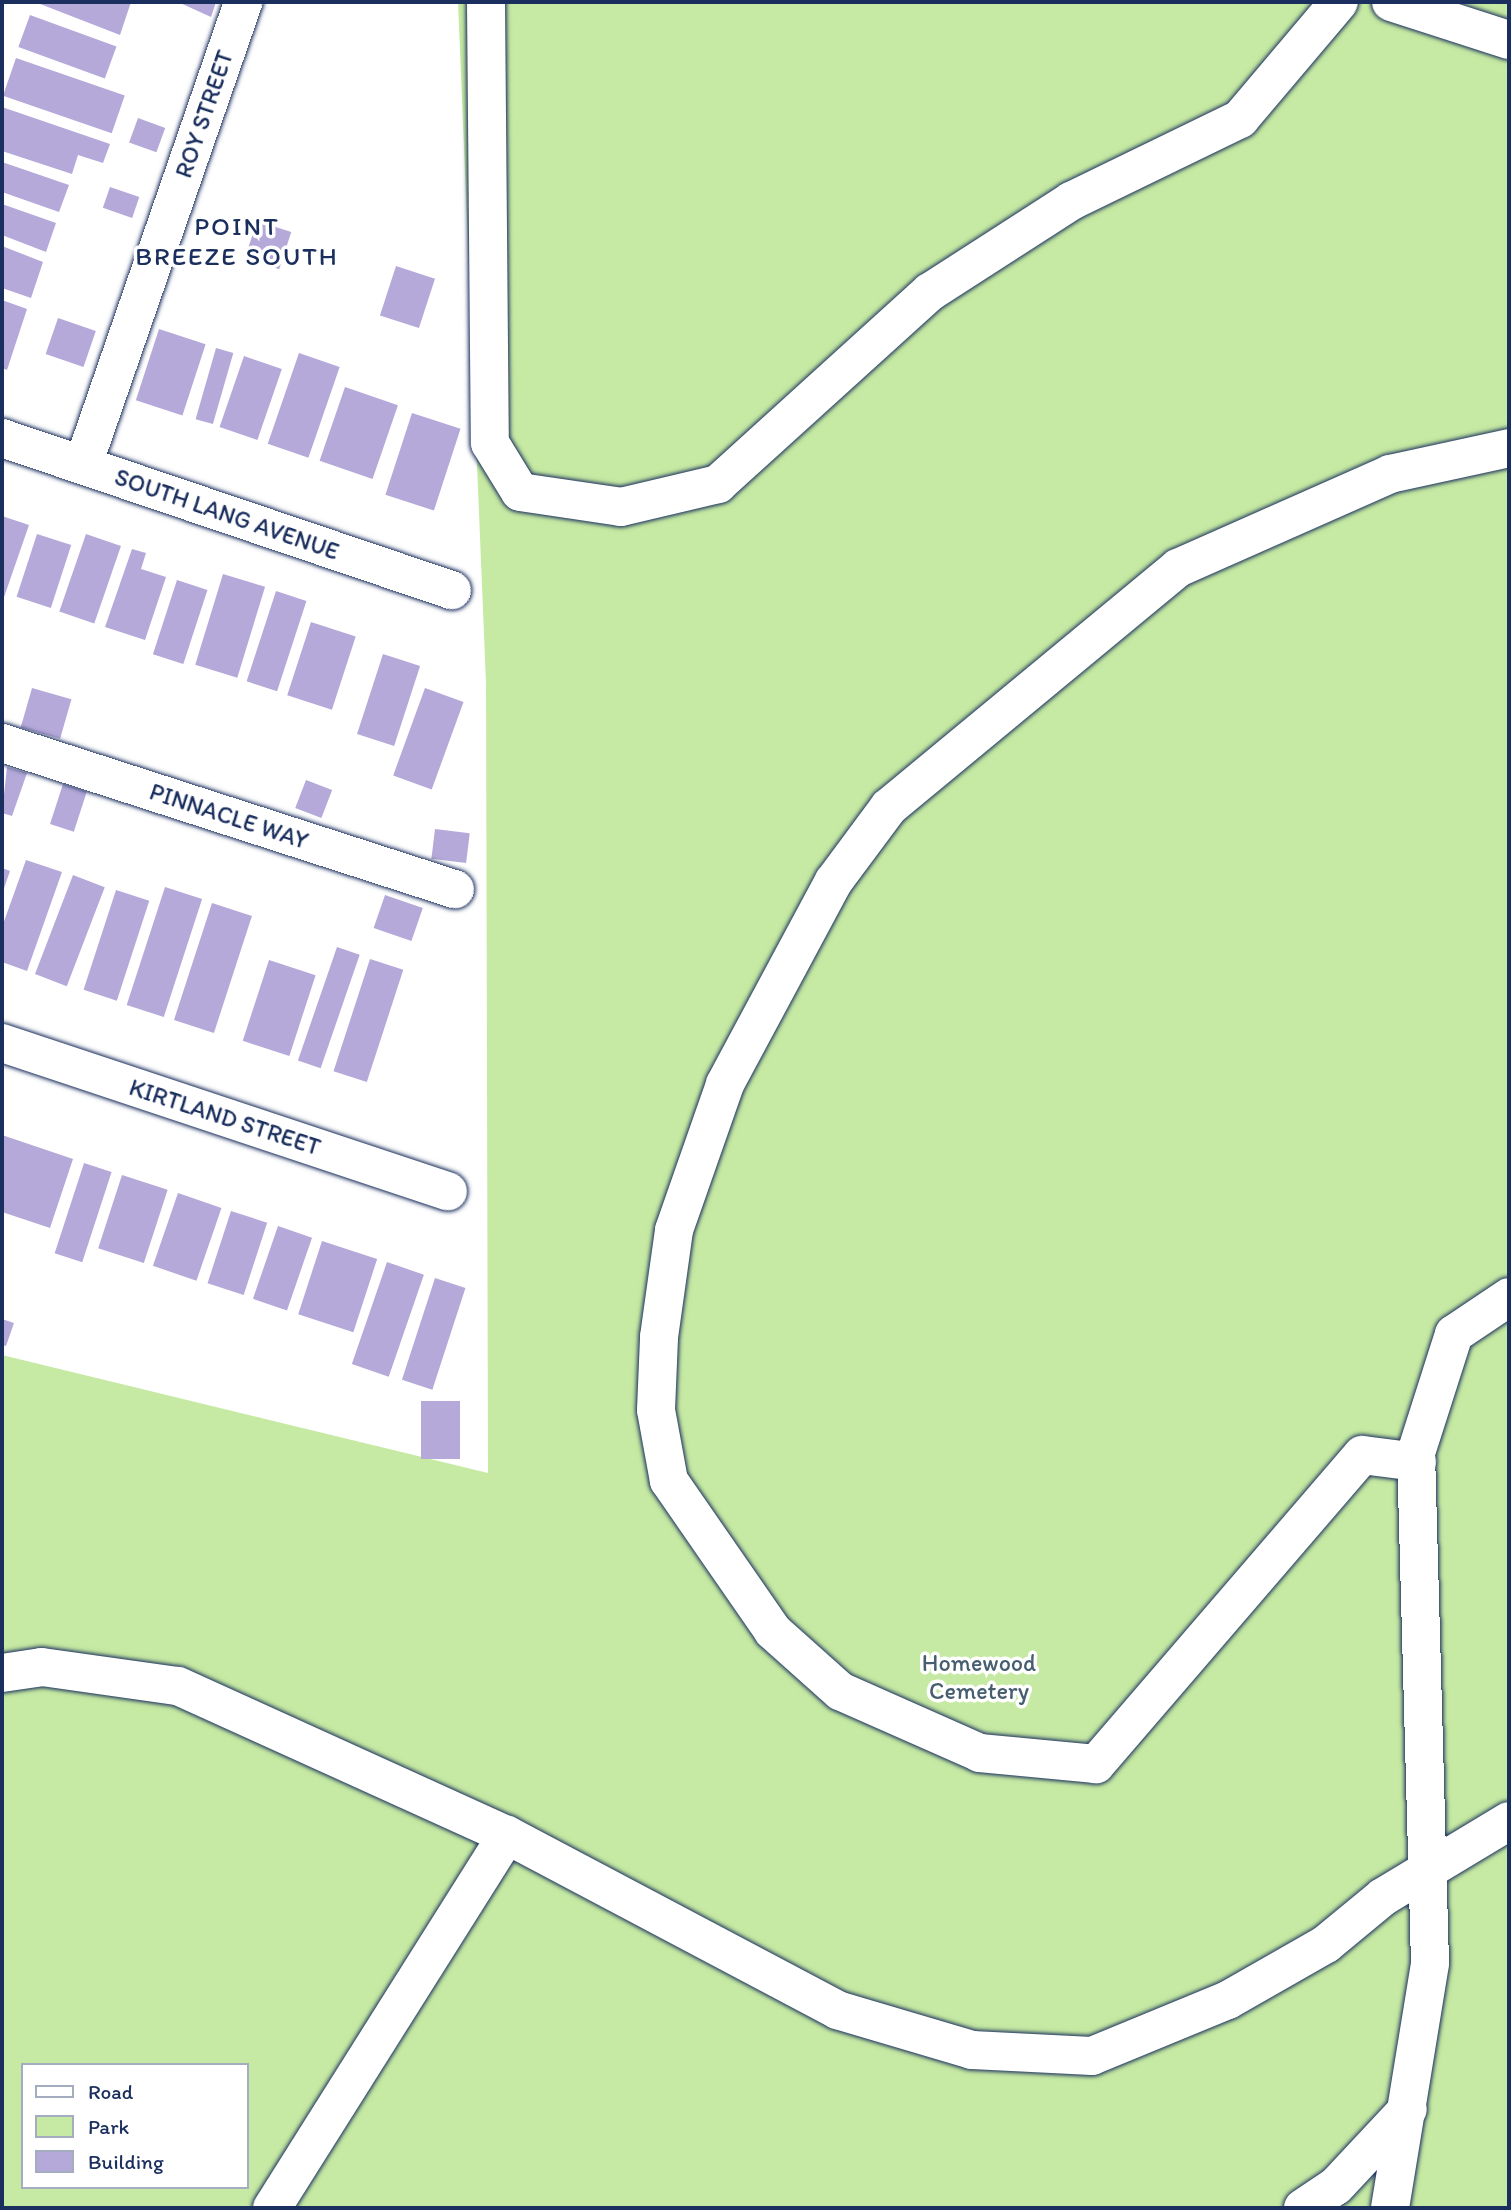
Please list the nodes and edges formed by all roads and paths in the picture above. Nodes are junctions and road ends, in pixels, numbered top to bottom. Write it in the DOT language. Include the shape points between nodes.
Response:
graph roads {
  1 [pos="243,2"];
  2 [pos="486,2"];
  3 [pos="1339,2"];
  4 [pos="1391,2"];
  5 [pos="1509,40"];
  6 [pos="2,438"];
  7 [pos="1509,448"];
  8 [pos="82,465"];
  9 [pos="452,590"];
  10 [pos="2,743"];
  11 [pos="455,890"];
  12 [pos="2,1043"];
  13 [pos="448,1191"];
  14 [pos="1509,1297"];
  15 [pos="1417,1462"];
  16 [pos="2,1673"];
  17 [pos="1509,1821"];
  18 [pos="507,1835"];
  19 [pos="1427,1871"];
  20 [pos="1408,2109"];
  21 [pos="272,2208"];
  22 [pos="1303,2208"];
  23 [pos="1390,2208"];
  1 -- 8 [label="street, ROY STREET"];
  2 -- 3 [label="street" via="490,443 520,492 621,507 718,484 930,292 1071,201 1240,119"];
  4 -- 5 [label="street"];
  6 -- 8 [label="street, SOUTH LANG AVENUE"];
  7 -- 15 [label="street" via="1391,474 1178,568 889,807 834,880 725,1084 674,1230 659,1337 656,1410 669,1481 773,1631 840,1691 980,1753 1096,1764 1362,1455"];
  8 -- 9 [label="street, SOUTH LANG AVENUE"];
  10 -- 11 [label="street, PINNACLE WAY"];
  12 -- 13 [label="street, KIRTLAND STREET"];
  14 -- 15 [label="street" via="1454,1334"];
  15 -- 19 [label="street"];
  16 -- 18 [label="street" via="42,1667 178,1686"];
  17 -- 19 [label="street"];
  18 -- 19 [label="street" via="837,2010 972,2050 1092,2056 1228,2000 1326,1944"];
  18 -- 21 [label="street"];
  19 -- 20 [label="street" via="1430,1963"];
  20 -- 22 [label="street" via="1336,2186"];
  20 -- 23 [label="street"];
}
